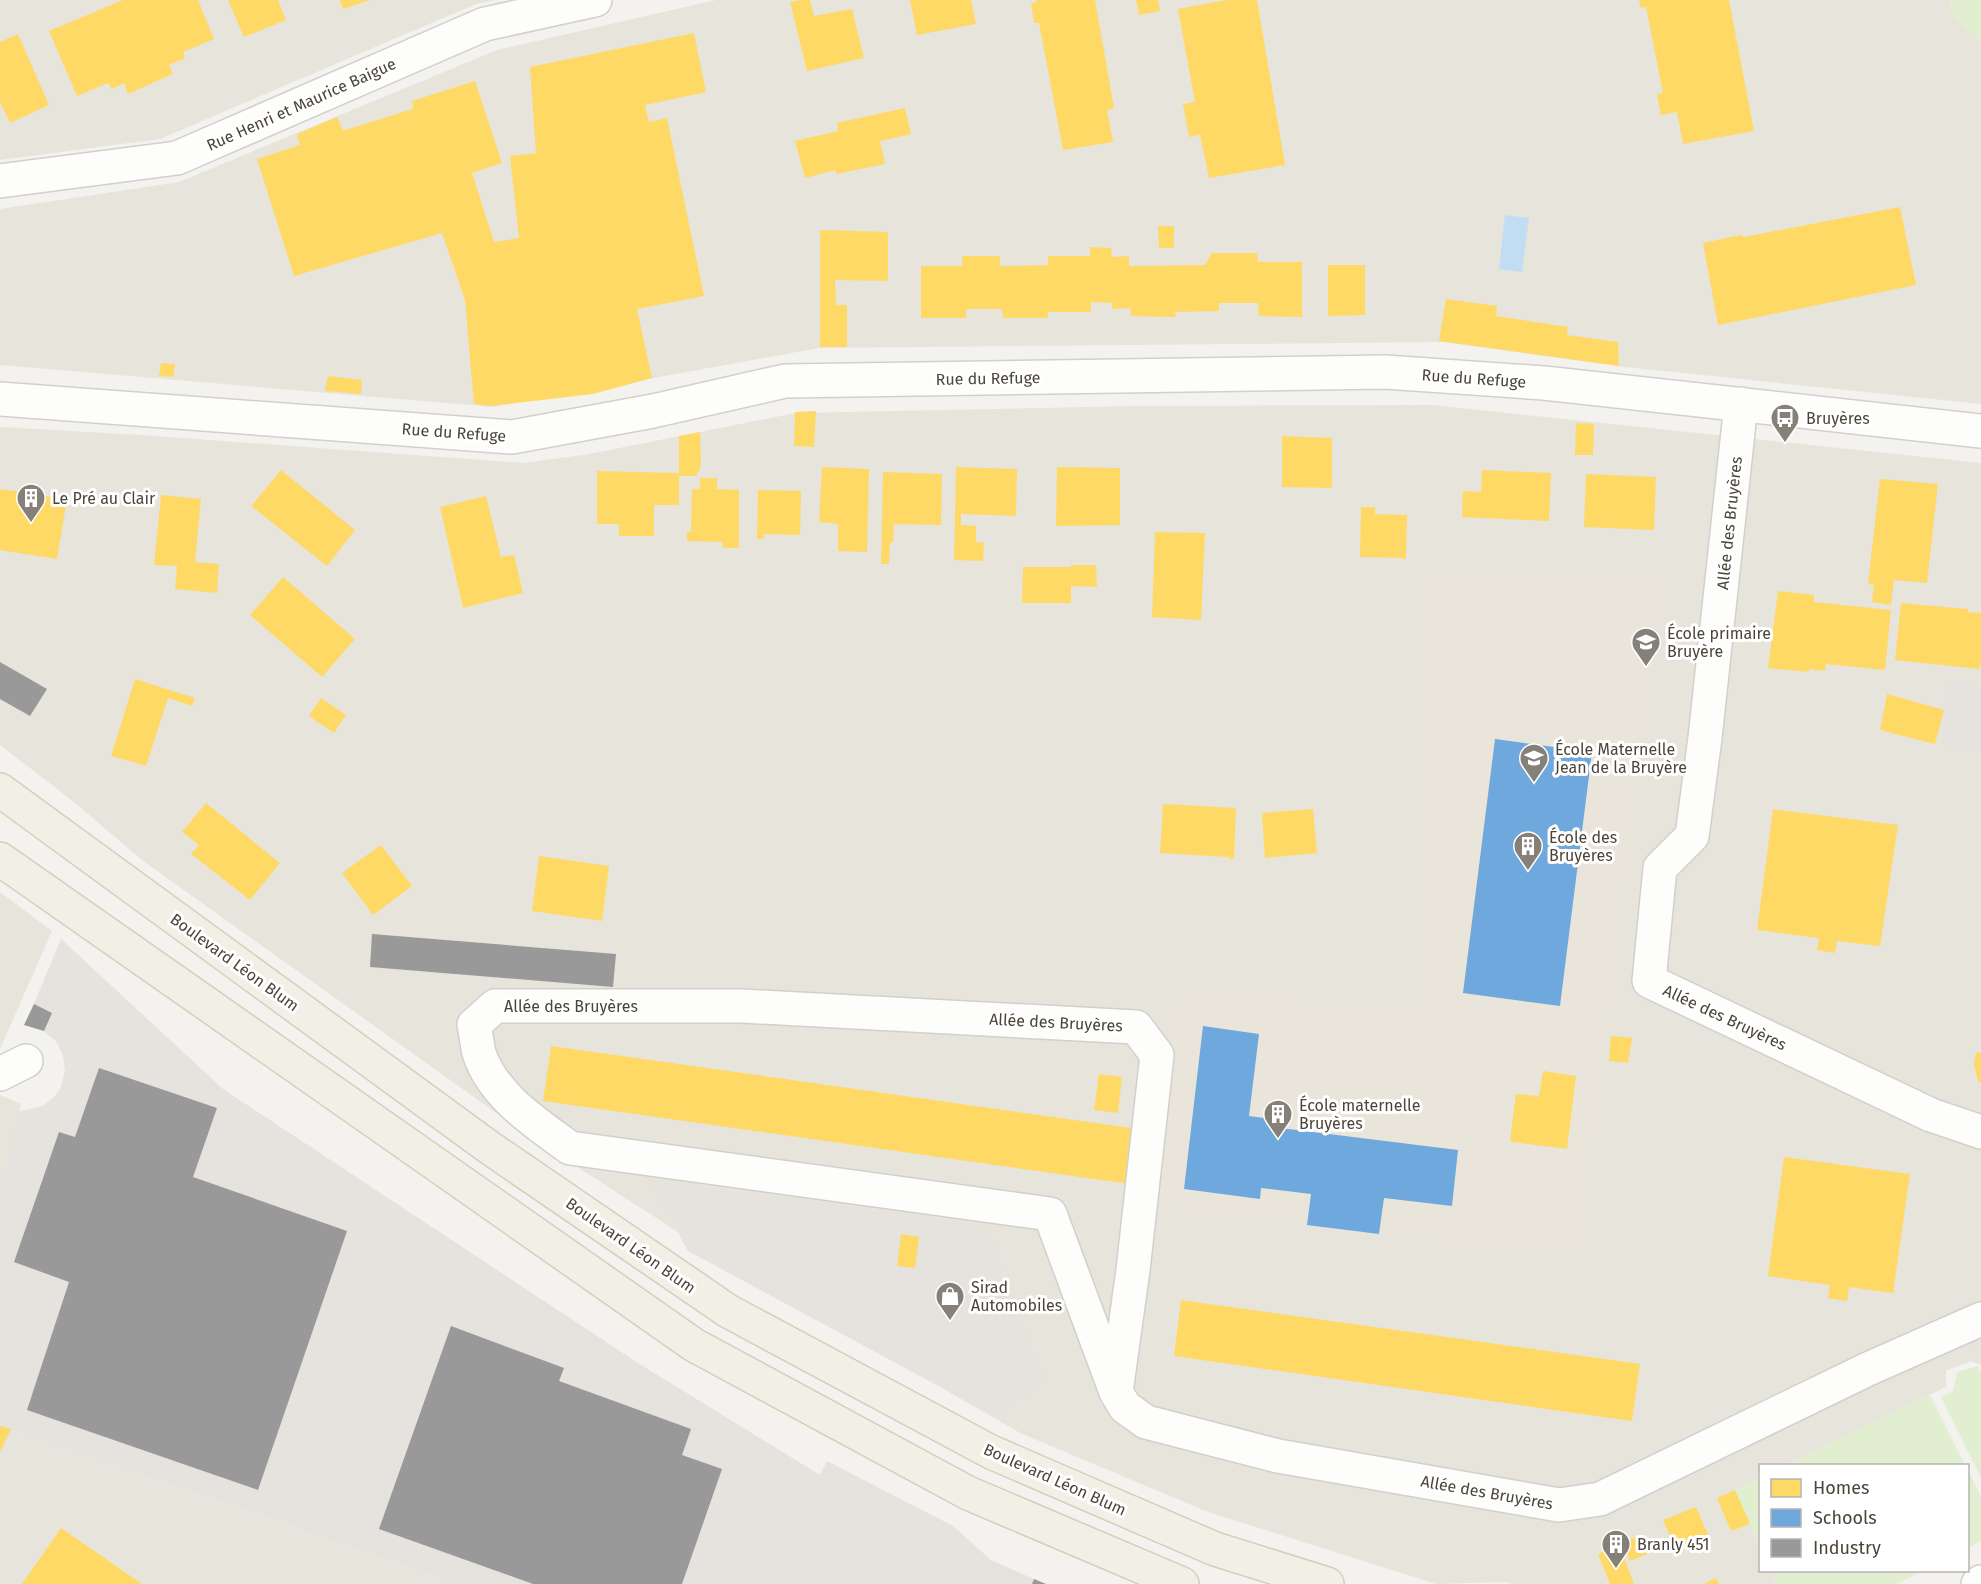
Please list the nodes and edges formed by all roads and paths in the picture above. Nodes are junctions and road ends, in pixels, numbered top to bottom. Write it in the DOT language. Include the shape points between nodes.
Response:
graph roads {
  1 [pos="595,0"];
  2 [pos="0,181"];
  3 [pos="0,399"];
  4 [pos="1741,404"];
  5 [pos="1981,431"];
  6 [pos="0,790"];
  7 [pos="0,859"];
  8 [pos="1981,1132"];
  9 [pos="1981,1319"];
  10 [pos="1116,1392"];
  11 [pos="1182,1584"];
  12 [pos="1327,1584"];
  1 -- 2 [label="street, Rue Henri et Maurice Baigue" via="485,24 177,158"];
  3 -- 4 [label="street, Rue du Refuge" via="512,437 786,381 1384,372 1544,383"];
  4 -- 5 [label="street, Rue du Refuge"];
  4 -- 8 [label="street, Allée des Bruyères" via="1692,836 1660,868 1649,981 1931,1115"];
  6 -- 12 [label="main road, Boulevard Léon Blum" via="490,1148 728,1311 991,1452 1215,1549"];
  7 -- 11 [label="main road" via="694,1345 968,1493"];
  9 -- 10 [label="street, Allée des Bruyères" via="1600,1498 1558,1505 1278,1456 1146,1422 1125,1407"];
  10 -- 10 [label="street, Allée des Bruyères" via="1157,1055 1136,1027 719,1006 495,1006 474,1025 480,1054 498,1088 530,1119 570,1148 1050,1214"];
}
